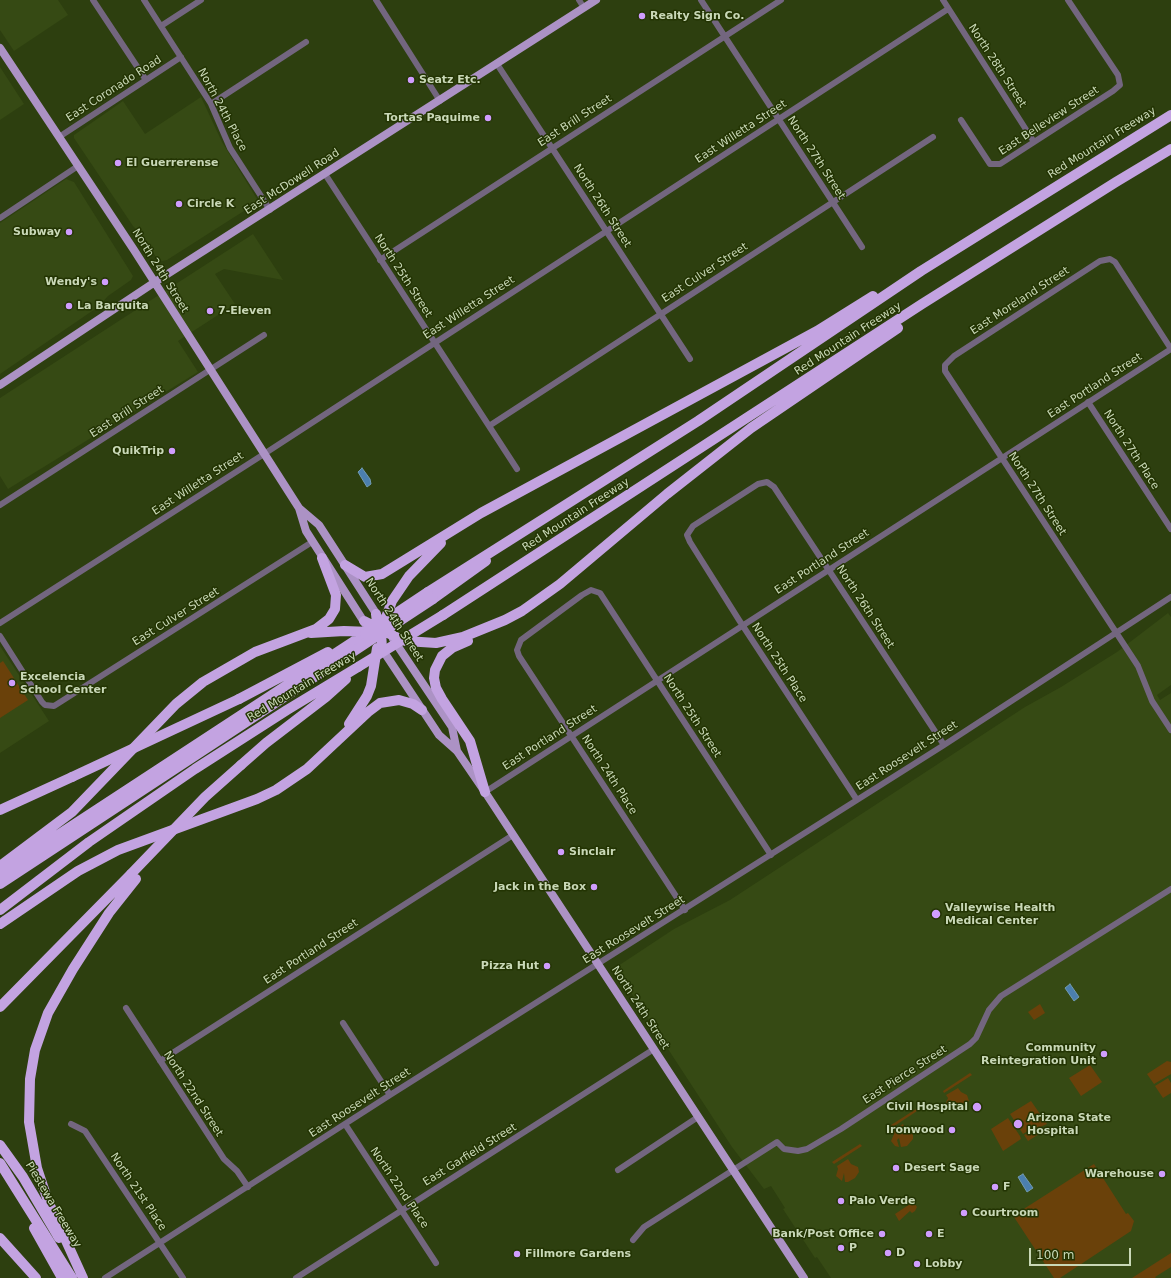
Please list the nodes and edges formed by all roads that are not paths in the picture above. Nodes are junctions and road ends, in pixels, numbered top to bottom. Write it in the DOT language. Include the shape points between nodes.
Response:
graph roads {
  1 [pos="93,0"];
  2 [pos="144,0"];
  3 [pos="201,0"];
  4 [pos="376,0"];
  5 [pos="579,0"];
  6 [pos="596,0"];
  7 [pos="701,0"];
  8 [pos="781,0"];
  9 [pos="943,0"];
  10 [pos="1071,1"];
  11 [pos="584,8"];
  12 [pos="948,8"];
  13 [pos="161,26"];
  14 [pos="725,37"];
  15 [pos="306,42"];
  16 [pos="0,48"];
  17 [pos="181,57"];
  18 [pos="497,64"];
  19 [pos="146,80"];
  20 [pos="440,101"];
  21 [pos="211,104"];
  22 [pos="1171,115"];
  23 [pos="779,120"];
  24 [pos="961,120"];
  25 [pos="59,137"];
  26 [pos="933,137"];
  27 [pos="1034,142"];
  28 [pos="552,147"];
  29 [pos="1171,149"];
  30 [pos="78,166"];
  31 [pos="325,174"];
  32 [pos="832,202"];
  33 [pos="270,210"];
  34 [pos="0,218"];
  35 [pos="606,231"];
  36 [pos="862,247"];
  37 [pos="380,260"];
  38 [pos="921,271"];
  39 [pos="155,282"];
  40 [pos="922,304"];
  41 [pos="661,314"];
  42 [pos="264,335"];
  43 [pos="434,342"];
  44 [pos="1171,349"];
  45 [pos="690,358"];
  46 [pos="945,365"];
  47 [pos="210,370"];
  48 [pos="0,385"];
  49 [pos="1088,402"];
  50 [pos="489,426"];
  51 [pos="264,454"];
  52 [pos="1001,458"];
  53 [pos="517,468"];
  54 [pos="767,482"];
  55 [pos="0,505"];
  56 [pos="300,508"];
  57 [pos="456,529"];
  58 [pos="1171,529"];
  59 [pos="312,542"];
  60 [pos="322,558"];
  61 [pos="345,566"];
  62 [pos="828,569"];
  63 [pos="596,590"];
  64 [pos="430,596"];
  65 [pos="1171,597"];
  66 [pos="376,614"];
  67 [pos="505,620"];
  68 [pos="364,621"];
  69 [pos="0,623"];
  70 [pos="743,625"];
  71 [pos="1116,633"];
  72 [pos="306,634"];
  73 [pos="380,635"];
  74 [pos="0,636"];
  75 [pos="344,650"];
  76 [pos="358,667"];
  77 [pos="657,681"];
  78 [pos="422,710"];
  79 [pos="1171,730"];
  80 [pos="571,736"];
  81 [pos="944,745"];
  82 [pos="332,746"];
  83 [pos="457,751"];
  84 [pos="195,769"];
  85 [pos="72,777"];
  86 [pos="485,792"];
  87 [pos="857,800"];
  88 [pos="0,804"];
  89 [pos="0,810"];
  90 [pos="514,835"];
  91 [pos="771,855"];
  92 [pos="0,866"];
  93 [pos="0,873"];
  94 [pos="134,876"];
  95 [pos="0,884"];
  96 [pos="1171,889"];
  97 [pos="0,891"];
  98 [pos="0,910"];
  99 [pos="685,910"];
  100 [pos="0,924"];
  101 [pos="599,964"];
  102 [pos="0,1007"];
  103 [pos="126,1008"];
  104 [pos="343,1023"];
  105 [pos="654,1049"];
  106 [pos="160,1061"];
  107 [pos="390,1095"];
  108 [pos="698,1117"];
  109 [pos="71,1124"];
  110 [pos="345,1124"];
  111 [pos="0,1145"];
  112 [pos="0,1164"];
  113 [pos="618,1170"];
  114 [pos="733,1170"];
  115 [pos="0,1174"];
  116 [pos="248,1187"];
  117 [pos="402,1211"];
  118 [pos="0,1238"];
  119 [pos="633,1240"];
  120 [pos="160,1243"];
  121 [pos="436,1263"];
  122 [pos="36,1278"];
  123 [pos="62,1278"];
  124 [pos="72,1278"];
  125 [pos="83,1278"];
  126 [pos="105,1278"];
  127 [pos="183,1278"];
  128 [pos="296,1278"];
  129 [pos="804,1278"];
  1 -- 19 [label="street"];
  2 -- 13 [label="street, North 24th Place"];
  3 -- 13 [label="street"];
  4 -- 20 [label="street"];
  5 -- 11 [label="street"];
  6 -- 11 [label="main road, East McDowell Road"];
  7 -- 14 [label="street, North 27th Street"];
  8 -- 14 [label="street, East Brill Street"];
  9 -- 12 [label="street, North 28th Street"];
  10 -- 27 [label="street, East Belleview Street" via="1118,75 1120,85"];
  11 -- 18 [label="main road, East McDowell Road"];
  12 -- 23 [label="street, East Willetta Street"];
  12 -- 27 [label="street, North 28th Street"];
  13 -- 17 [label="street, North 24th Place"];
  14 -- 23 [label="street, North 27th Street"];
  14 -- 28 [label="street, East Brill Street"];
  15 -- 21 [label="street"];
  16 -- 25 [label="main road, North 24th Street"];
  17 -- 19 [label="street, East Coronado Road"];
  17 -- 21 [label="street, North 24th Place"];
  18 -- 20 [label="main road, East McDowell Road"];
  18 -- 28 [label="street, North 26th Street"];
  19 -- 25 [label="street, East Coronado Road"];
  20 -- 31 [label="main road, East McDowell Road"];
  21 -- 33 [label="street, North 24th Place" via="230,148"];
  22 -- 38 [label="highway, Red Mountain Freeway"];
  23 -- 32 [label="street, North 27th Street"];
  23 -- 35 [label="street, East Willetta Street"];
  24 -- 27 [label="street, East Belleview Street" via="990,164 1000,164"];
  25 -- 30 [label="main road, North 24th Street"];
  26 -- 32 [label="street, East Culver Street"];
  28 -- 35 [label="street, North 26th Street"];
  28 -- 37 [label="street, East Brill Street"];
  29 -- 40 [label="highway, Red Mountain Freeway"];
  30 -- 34 [label="street"];
  30 -- 39 [label="main road, North 24th Street"];
  31 -- 33 [label="main road, East McDowell Road"];
  31 -- 37 [label="street, North 25th Street"];
  32 -- 36 [label="street, North 27th Street"];
  32 -- 41 [label="street, East Culver Street"];
  33 -- 39 [label="main road, East McDowell Road"];
  35 -- 41 [label="street, North 26th Street"];
  35 -- 43 [label="street, East Willetta Street"];
  37 -- 43 [label="street, North 25th Street"];
  38 -- 57 [label="highway" via="859,304 817,331 493,506"];
  38 -- 64 [label="highway, Red Mountain Freeway"];
  39 -- 47 [label="main road, North 24th Street"];
  39 -- 48 [label="main road, East McDowell Road"];
  40 -- 67 [label="highway" via="911,319 751,428 661,498 543,597"];
  40 -- 76 [label="highway, Red Mountain Freeway, bridge" via="443,615"];
  41 -- 45 [label="street, North 26th Street"];
  41 -- 50 [label="street, East Culver Street"];
  42 -- 47 [label="street, East Brill Street"];
  43 -- 50 [label="street, North 25th Street"];
  43 -- 51 [label="street, East Willetta Street"];
  44 -- 46 [label="street, East Moreland Street" via="1115,262 1110,260 1100,261 954,356"];
  44 -- 49 [label="street, East Portland Street"];
  46 -- 52 [label="street, North 27th Street" via="947,377"];
  47 -- 51 [label="main road, North 24th Street"];
  47 -- 55 [label="street, East Brill Street"];
  49 -- 52 [label="street, East Portland Street"];
  49 -- 58 [label="street, North 27th Place"];
  50 -- 53 [label="street, North 25th Street"];
  51 -- 56 [label="main road, North 24th Street"];
  51 -- 69 [label="street, East Willetta Street"];
  52 -- 62 [label="street, East Portland Street"];
  52 -- 71 [label="street, North 27th Street"];
  54 -- 62 [label="street, North 26th Street" via="774,487"];
  54 -- 70 [label="street, North 25th Place" via="758,484 693,526 687,535"];
  56 -- 59 [label="main road, North 24th Street"];
  56 -- 61 [label="main road, North 24th Street" via="319,525"];
  57 -- 61 [label="highway" via="382,574 365,577"];
  57 -- 73 [label="highway" via="418,565 400,587 387,611"];
  59 -- 60 [label="main road, North 24th Street"];
  59 -- 74 [label="street, East Culver Street" via="59,704 50,706 42,702"];
  60 -- 68 [label="main road, North 24th Street"];
  60 -- 72 [label="highway" via="335,589 335,609 324,624"];
  61 -- 66 [label="main road, North 24th Street"];
  62 -- 70 [label="street, East Portland Street"];
  62 -- 81 [label="street, North 26th Street"];
  63 -- 77 [label="street, North 25th Street"];
  63 -- 80 [label="street, North 24th Place" via="582,595 521,640 517,650"];
  64 -- 73 [label="highway, Red Mountain Freeway, bridge"];
  64 -- 75 [label="highway, bridge"];
  65 -- 71 [label="street, East Roosevelt Street"];
  66 -- 73 [label="highway"];
  67 -- 73 [label="highway" via="464,637 436,643 406,641"];
  67 -- 86 [label="highway" via="447,652 438,663 434,678 442,699 470,741"];
  68 -- 73 [label="highway"];
  70 -- 77 [label="street, East Portland Street"];
  70 -- 87 [label="street, North 25th Place"];
  71 -- 79 [label="street, North 27th Street" via="1138,666 1152,701"];
  71 -- 81 [label="street, East Roosevelt Street"];
  72 -- 73 [label="highway" via="344,631"];
  72 -- 92 [label="highway" via="254,652 193,690 176,704 72,812"];
  73 -- 75 [label="highway, Red Mountain Freeway"];
  73 -- 78 [label="main road, North 24th Street"];
  73 -- 82 [label="highway" via="376,665 367,696"];
  73 -- 83 [label="main road, North 24th Street" via="452,727"];
  75 -- 85 [label="highway, bridge"];
  75 -- 93 [label="highway, Red Mountain Freeway"];
  75 -- 95 [label="highway"];
  76 -- 84 [label="highway, Red Mountain Freeway"];
  76 -- 94 [label="highway, bridge" via="326,697 241,765"];
  77 -- 80 [label="street, East Portland Street"];
  77 -- 91 [label="street, North 25th Street"];
  78 -- 82 [label="highway" via="399,700 380,703"];
  78 -- 83 [label="main road, North 24th Street" via="439,735"];
  80 -- 86 [label="street, East Portland Street"];
  80 -- 99 [label="street, North 24th Place"];
  81 -- 87 [label="street, East Roosevelt Street"];
  82 -- 100 [label="highway" via="307,769 276,790 118,850 78,871"];
  83 -- 86 [label="main road, North 24th Street"];
  84 -- 97 [label="highway" via="85,835"];
  84 -- 98 [label="highway, Red Mountain Freeway" via="89,842"];
  85 -- 88 [label="highway"];
  85 -- 89 [label="highway"];
  86 -- 90 [label="main road, North 24th Street"];
  87 -- 91 [label="street, East Roosevelt Street"];
  90 -- 101 [label="main road, North 24th Street"];
  90 -- 106 [label="street, East Portland Street"];
  91 -- 99 [label="street, East Roosevelt Street"];
  94 -- 102 [label="highway"];
  94 -- 125 [label="highway" via="73,969 48,1013 35,1050 30,1079 29,1122 37,1168 48,1201"];
  96 -- 114 [label="street, East Pierce Street" via="1001,996 989,1010 976,1038 970,1044 841,1130 807,1149 798,1151 784,1149 777,1142"];
  99 -- 101 [label="street, East Roosevelt Street"];
  101 -- 105 [label="main road, North 24th Street"];
  101 -- 107 [label="street, East Roosevelt Street"];
  103 -- 106 [label="street, North 22nd Street"];
  104 -- 107 [label="street"];
  105 -- 108 [label="main road, North 24th Street"];
  105 -- 117 [label="street, East Garfield Street"];
  106 -- 116 [label="street, North 22nd Street" via="224,1160 237,1171"];
  107 -- 110 [label="street, East Roosevelt Street"];
  108 -- 113 [label="street"];
  108 -- 114 [label="main road, North 24th Street"];
  109 -- 120 [label="street, North 21st Place" via="85,1131"];
  110 -- 116 [label="street, East Roosevelt Street"];
  110 -- 117 [label="street, North 22nd Place"];
  111 -- 125 [label="highway, Piestewa Freeway" via="23,1177"];
  112 -- 124 [label="highway"];
  114 -- 119 [label="street, East Pierce Street" via="644,1227"];
  114 -- 129 [label="main road, North 24th Street"];
  115 -- 123 [label="highway"];
  116 -- 120 [label="street, East Roosevelt Street"];
  117 -- 121 [label="street, North 22nd Place"];
  117 -- 128 [label="street, East Garfield Street"];
  118 -- 122 [label="highway"];
  120 -- 126 [label="street, East Roosevelt Street"];
  120 -- 127 [label="street, North 21st Place"];
}
